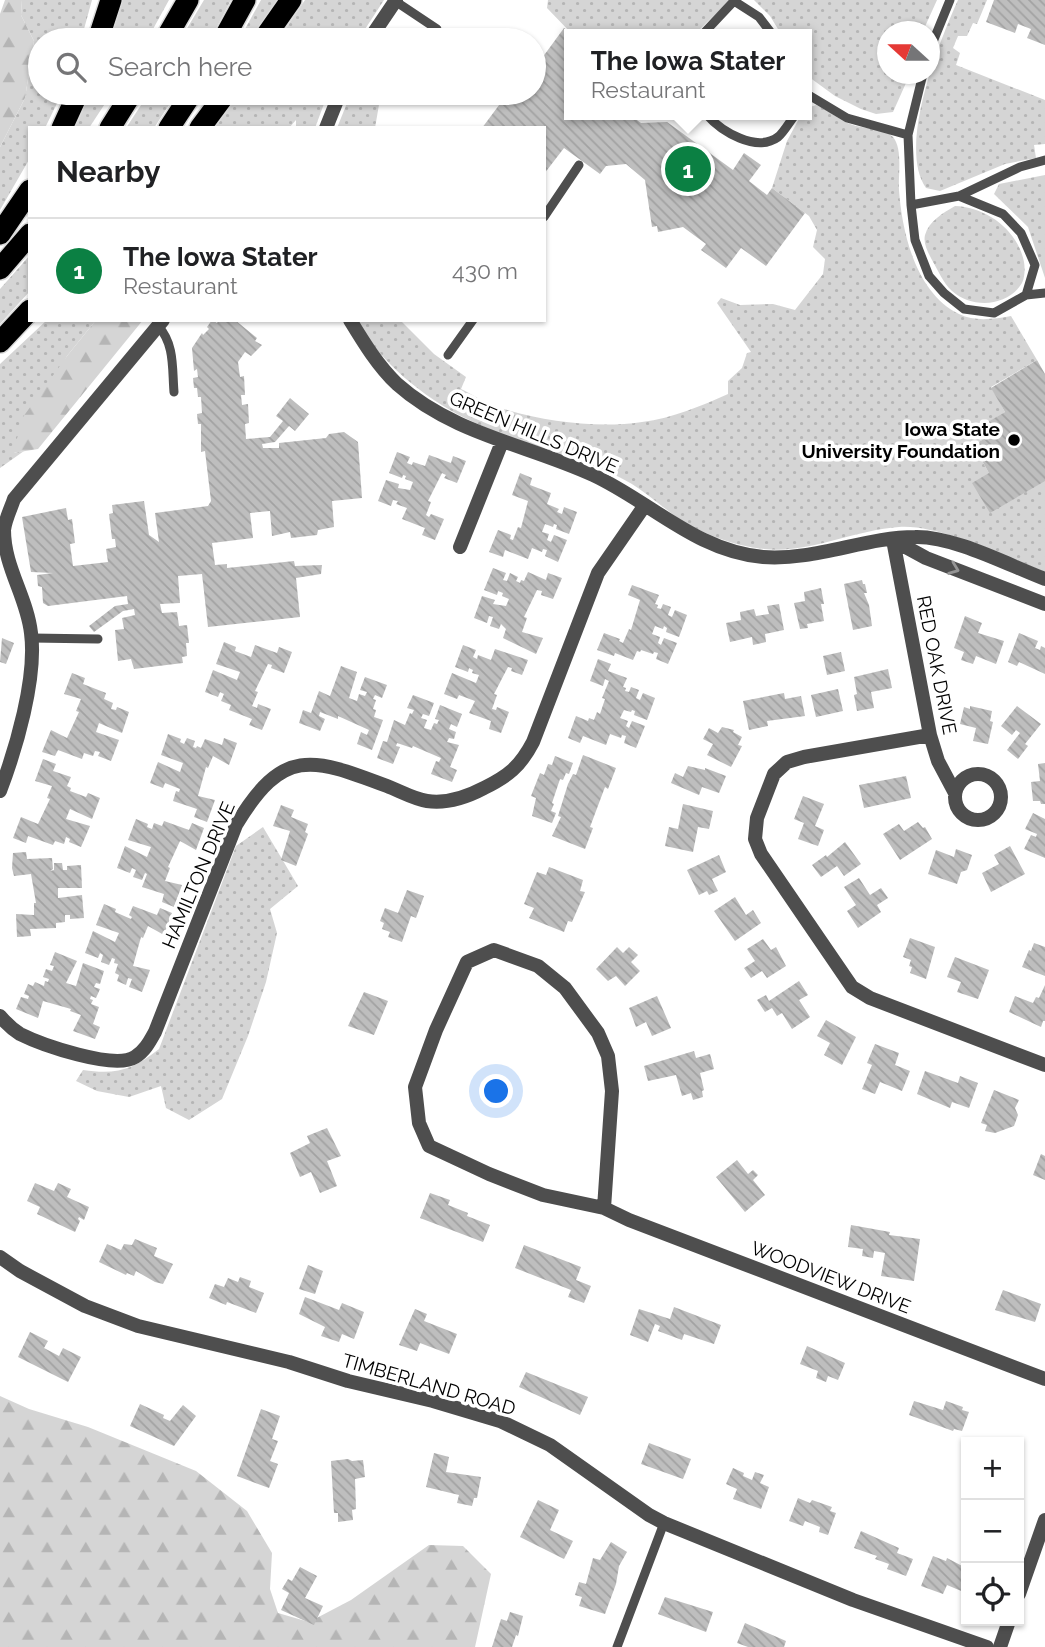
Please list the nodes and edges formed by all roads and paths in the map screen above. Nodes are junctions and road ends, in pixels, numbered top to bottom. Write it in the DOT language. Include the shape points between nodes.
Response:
graph roads {
  1 [pos="111,0"];
  2 [pos="188,0"];
  3 [pos="245,0"];
  4 [pos="291,0"];
  5 [pos="395,0"];
  6 [pos="950,0"];
  7 [pos="734,1"];
  8 [pos="940,23"];
  9 [pos="103,28"];
  10 [pos="171,28"];
  11 [pos="230,28"];
  12 [pos="271,28"];
  13 [pos="377,28"];
  14 [pos="435,28"];
  15 [pos="708,29"];
  16 [pos="768,29"];
  17 [pos="921,84"];
  18 [pos="812,97"];
  19 [pos="73,105"];
  20 [pos="124,105"];
  21 [pos="184,105"];
  22 [pos="217,105"];
  23 [pos="335,105"];
  24 [pos="712,120"];
  25 [pos="791,120"];
  26 [pos="63,126"];
  27 [pos="111,126"];
  28 [pos="170,126"];
  29 [pos="201,126"];
  30 [pos="327,126"];
  31 [pos="908,135"];
  32 [pos="1045,160"];
  33 [pos="579,165"];
  34 [pos="28,193"];
  35 [pos="959,195"];
  36 [pos="911,205"];
  37 [pos="546,214"];
  38 [pos="0,234"];
  39 [pos="28,236"];
  40 [pos="0,269"];
  41 [pos="1045,293"];
  42 [pos="1027,295"];
  43 [pos="28,312"];
  44 [pos="351,322"];
  45 [pos="472,322"];
  46 [pos="160,323"];
  47 [pos="15,328"];
  48 [pos="448,355"];
  49 [pos="174,392"];
  50 [pos="502,442"];
  51 [pos="6,505"];
  52 [pos="645,505"];
  53 [pos="893,540"];
  54 [pos="460,547"];
  55 [pos="1045,579"];
  56 [pos="1045,604"];
  57 [pos="32,638"];
  58 [pos="98,639"];
  59 [pos="930,735"];
  60 [pos="0,791"];
  61 [pos="955,793"];
  62 [pos="0,1016"];
  63 [pos="1045,1065"];
  64 [pos="604,1209"];
  65 [pos="0,1257"];
  66 [pos="1045,1380"];
  67 [pos="1045,1520"];
  68 [pos="664,1523"];
  69 [pos="1040,1549"];
  70 [pos="1024,1583"];
  71 [pos="1007,1626"];
  72 [pos="617,1647"];
  73 [pos="987,1647"];
  74 [pos="1000,1647"];
  1 -- 9 [label="highway"];
  2 -- 10 [label="highway"];
  3 -- 11 [label="highway"];
  4 -- 12 [label="highway"];
  5 -- 13 [label="street"];
  5 -- 14 [label="lane"];
  6 -- 8 [label="lane"];
  7 -- 15 [label="lane"];
  7 -- 16 [label="lane"];
  17 -- 31 [label="lane"];
  18 -- 31 [label="lane" via="847,118"];
  19 -- 26 [label="highway"];
  20 -- 27 [label="highway"];
  21 -- 28 [label="highway"];
  22 -- 29 [label="highway"];
  23 -- 30 [label="street"];
  24 -- 25 [label="lane" via="737,138 763,142 777,138"];
  31 -- 36 [label="lane"];
  32 -- 35 [label="lane"];
  33 -- 37 [label="lane"];
  34 -- 38 [label="highway"];
  35 -- 36 [label="lane"];
  35 -- 42 [label="lane" via="1003,214 1021,233 1035,265"];
  36 -- 42 [label="lane" via="915,240 929,276 964,309 994,313"];
  39 -- 40 [label="highway"];
  41 -- 42 [label="lane"];
  43 -- 47 [label="highway"];
  44 -- 50 [label="street, GREEN HILLS DRIVE" via="397,384 459,424"];
  45 -- 48 [label="lane"];
  46 -- 49 [label="lane" via="171,346"];
  46 -- 51 [label="street"];
  50 -- 52 [label="street, GREEN HILLS DRIVE" via="591,474"];
  50 -- 54 [label="street"];
  51 -- 57 [label="street" via="6,556 28,611"];
  52 -- 53 [label="street, GREEN HILLS DRIVE" via="706,542 763,557"];
  52 -- 62 [label="street, HAMILTON DRIVE" via="598,573 533,743 522,763 505,777 467,796 426,801 319,763 281,771 247,805 236,825 155,1032 134,1058 121,1062 89,1058 21,1034"];
  53 -- 55 [label="street, GREEN HILLS DRIVE" via="935,538"];
  53 -- 56 [label="street, one-way" via="926,558"];
  53 -- 59 [label="street, RED OAK DRIVE"];
  57 -- 58 [label="lane"];
  57 -- 60 [label="street" via="22,718"];
  59 -- 61 [label="street, RED OAK DRIVE"];
  59 -- 63 [label="street" via="787,762 774,774 757,818 755,839 852,987"];
  64 -- 64 [label="street, WOODVIEW DRIVE" via="612,1091 608,1056 598,1033 565,988 538,966 494,950 467,962 415,1087 419,1123 429,1146 542,1195"];
  64 -- 66 [label="street, WOODVIEW DRIVE"];
  65 -- 68 [label="street, TIMBERLAND ROAD" via="85,1306 138,1326 289,1362 500,1421 550,1445"];
  67 -- 69 [label="street"];
  68 -- 72 [label="lane"];
  68 -- 73 [label="street, TIMBERLAND ROAD" via="853,1600"];
  69 -- 70 [label="street"];
  71 -- 74 [label="street"];
}
